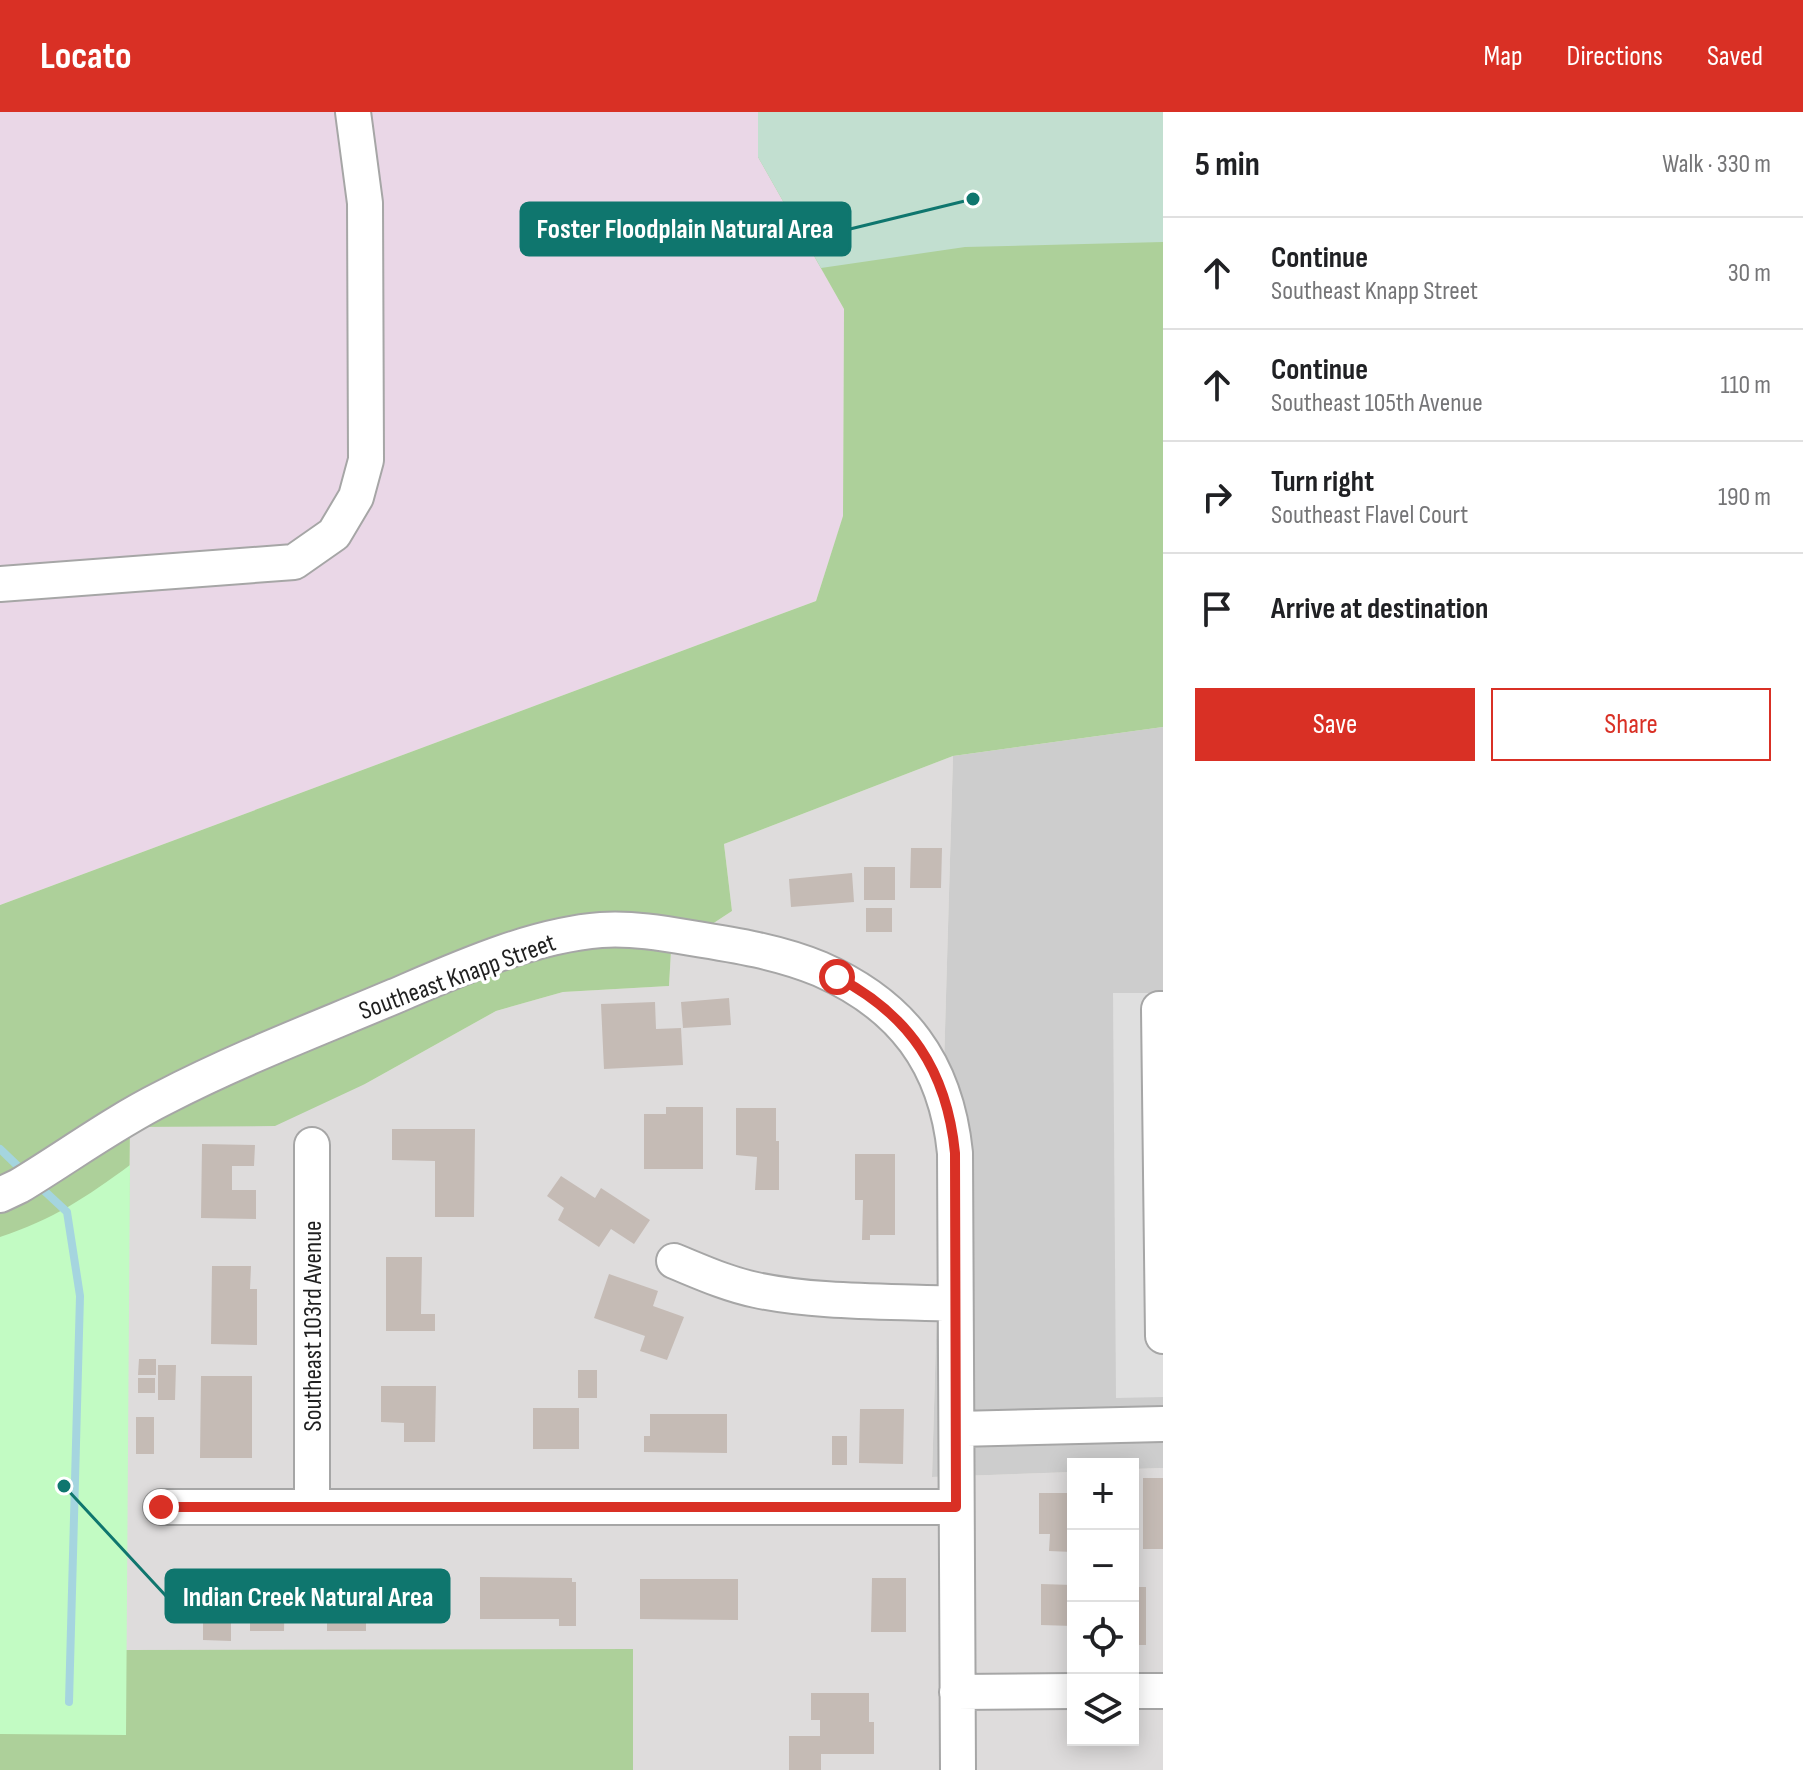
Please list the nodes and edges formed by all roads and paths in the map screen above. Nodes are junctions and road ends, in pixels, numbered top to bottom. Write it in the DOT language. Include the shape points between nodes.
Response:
graph roads {
  1 [pos="353,112"];
  2 [pos="0,584"];
  3 [pos="1163,1009"];
  4 [pos="312,1145"];
  5 [pos="0,1195"];
  6 [pos="674,1261"];
  7 [pos="953,1304"];
  8 [pos="1163,1336"];
  9 [pos="1163,1424"];
  10 [pos="957,1429"];
  11 [pos="312,1506"];
  12 [pos="161,1507"];
  13 [pos="956,1507"];
  14 [pos="1067,1691"];
  15 [pos="1139,1691"];
  16 [pos="1163,1691"];
  17 [pos="957,1692"];
  18 [pos="958,1770"];
  1 -- 2 [label="street" via="365,203 366,460 356,497 334,534 294,562"];
  3 -- 8 [label="street"];
  4 -- 11 [label="street, Southeast 103rd Avenue"];
  5 -- 7 [label="street, Southeast Knapp Street" via="162,1098 433,980 579,933 651,932 774,953 809,965 864,991 923,1050 945,1097 955,1153"];
  6 -- 7 [label="street" via="757,1291"];
  7 -- 10 [label="street, Southeast Knapp Street"];
  9 -- 10 [label="street"];
  10 -- 13 [label="street, Southeast Knapp Street"];
  11 -- 12 [label="street"];
  11 -- 13 [label="street"];
  13 -- 17 [label="street, Southeast Knapp Street"];
  14 -- 17 [label="street"];
  15 -- 16 [label="street"];
  17 -- 18 [label="street, Southeast Knapp Street"];
}
